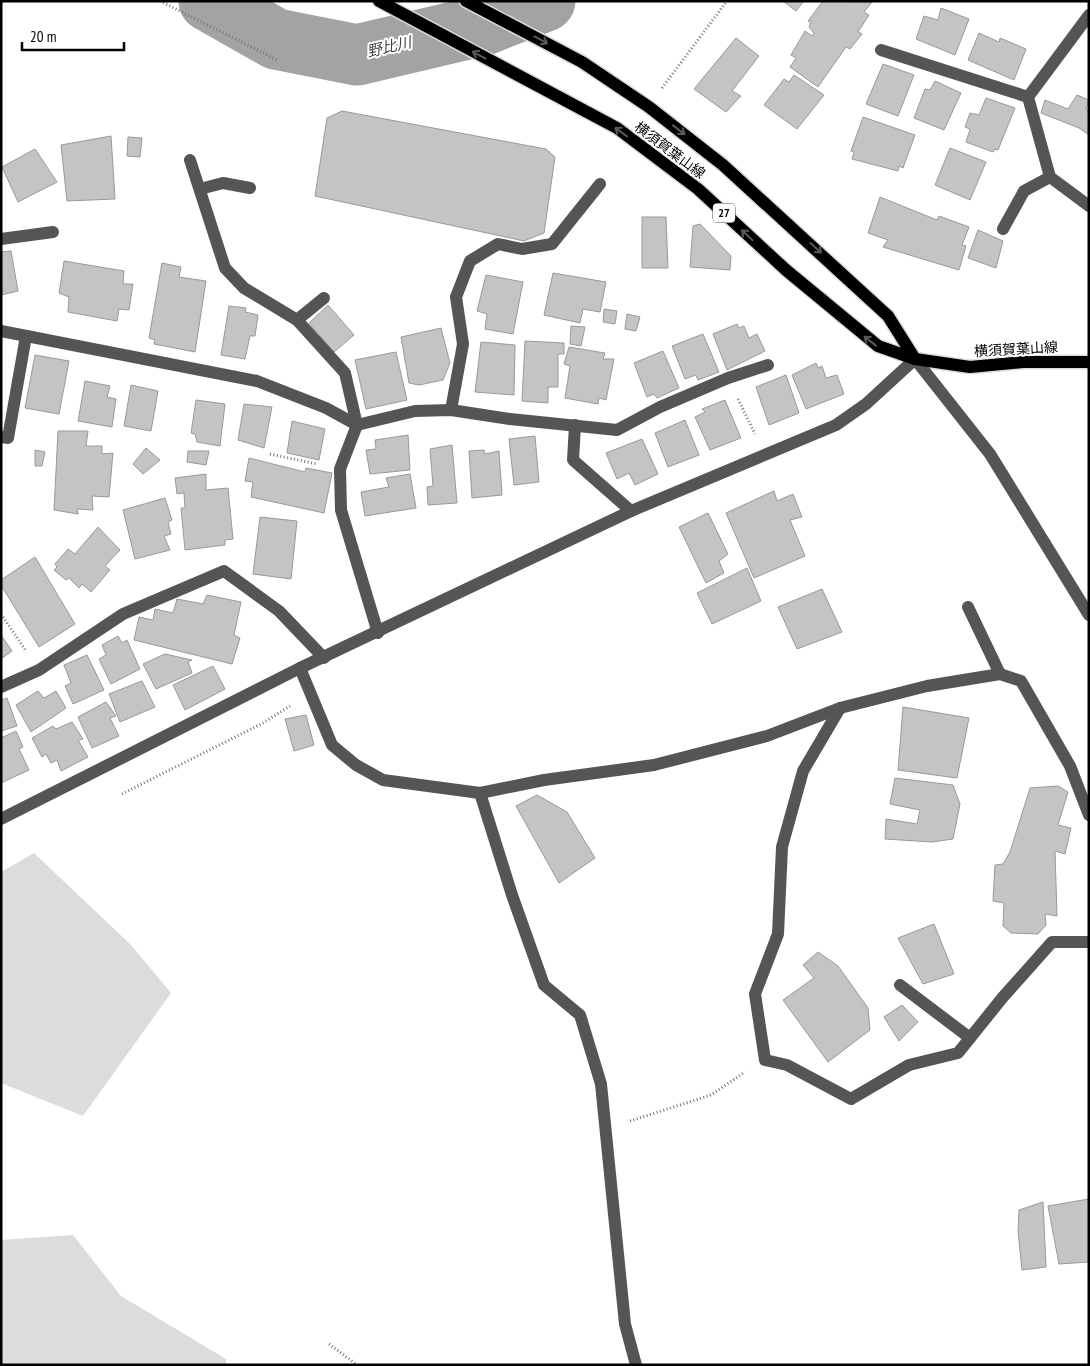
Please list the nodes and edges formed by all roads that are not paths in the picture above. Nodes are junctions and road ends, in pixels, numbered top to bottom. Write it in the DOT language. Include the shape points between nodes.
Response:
graph roads {
  1 [pos="379,1"];
  2 [pos="466,1"];
  3 [pos="1089,15"];
  4 [pos="881,50"];
  5 [pos="1028,97"];
  6 [pos="190,160"];
  7 [pos="1050,178"];
  8 [pos="600,184"];
  9 [pos="250,188"];
  10 [pos="200,189"];
  11 [pos="1089,206"];
  12 [pos="1003,229"];
  13 [pos="53,232"];
  14 [pos="1,239"];
  15 [pos="324,298"];
  16 [pos="297,320"];
  17 [pos="1,331"];
  18 [pos="26,336"];
  19 [pos="915,359"];
  20 [pos="1089,362"];
  21 [pos="768,365"];
  22 [pos="450,410"];
  23 [pos="357,425"];
  24 [pos="575,425"];
  25 [pos="1,437"];
  26 [pos="631,511"];
  27 [pos="968,607"];
  28 [pos="1089,615"];
  29 [pos="378,633"];
  30 [pos="324,658"];
  31 [pos="300,668"];
  32 [pos="1000,674"];
  33 [pos="1,687"];
  34 [pos="840,708"];
  35 [pos="480,793"];
  36 [pos="1089,815"];
  37 [pos="1,818"];
  38 [pos="1089,942"];
  39 [pos="900,985"];
  40 [pos="970,1038"];
  41 [pos="636,1365"];
  19 -- 1 [label="main road, 横須賀葉山線 / 27, one-way" via="878,346 786,270 698,189 617,128"];
  2 -- 19 [label="main road, 横須賀葉山線, one-way" via="582,62 649,107 723,165 888,316"];
  3 -- 5 [label="street"];
  4 -- 5 [label="street"];
  5 -- 7 [label="street"];
  6 -- 10 [label="street"];
  7 -- 11 [label="street"];
  7 -- 12 [label="street" via="1024,191"];
  8 -- 22 [label="street" via="552,244 522,249 498,244 470,261 456,297 463,344"];
  9 -- 10 [label="street" via="223,183"];
  10 -- 16 [label="street" via="225,268 244,288"];
  13 -- 14 [label="street"];
  15 -- 16 [label="street"];
  16 -- 23 [label="street" via="345,373"];
  17 -- 18 [label="street"];
  18 -- 23 [label="street" via="257,381 326,408"];
  18 -- 25 [label="street" via="8,438"];
  19 -- 20 [label="main road, 横須賀葉山線 / 27" via="970,367 1023,362"];
  19 -- 26 [label="street" via="866,404 836,424"];
  19 -- 28 [label="street" via="990,454"];
  21 -- 24 [label="street" via="660,407 616,430"];
  22 -- 23 [label="street" via="415,410"];
  22 -- 24 [label="street"];
  23 -- 29 [label="street" via="340,469 341,510"];
  24 -- 26 [label="street" via="573,460"];
  26 -- 29 [label="street"];
  27 -- 32 [label="street"];
  29 -- 30 [label="street"];
  30 -- 31 [label="street"];
  30 -- 33 [label="street" via="279,611 224,571 123,614 38,670"];
  31 -- 35 [label="street" via="332,745 356,765 383,780"];
  31 -- 37 [label="street"];
  32 -- 34 [label="street" via="927,686"];
  32 -- 36 [label="street" via="1021,680 1070,766"];
  34 -- 35 [label="street" via="767,736 654,765 544,780"];
  34 -- 40 [label="street" via="803,770 782,847 778,934 755,994 765,1060 787,1065 851,1099 910,1065 958,1053"];
  35 -- 41 [label="street" via="544,984 580,1015 601,1084 625,1324"];
  38 -- 40 [label="street" via="1052,942"];
  39 -- 40 [label="street"];
}
